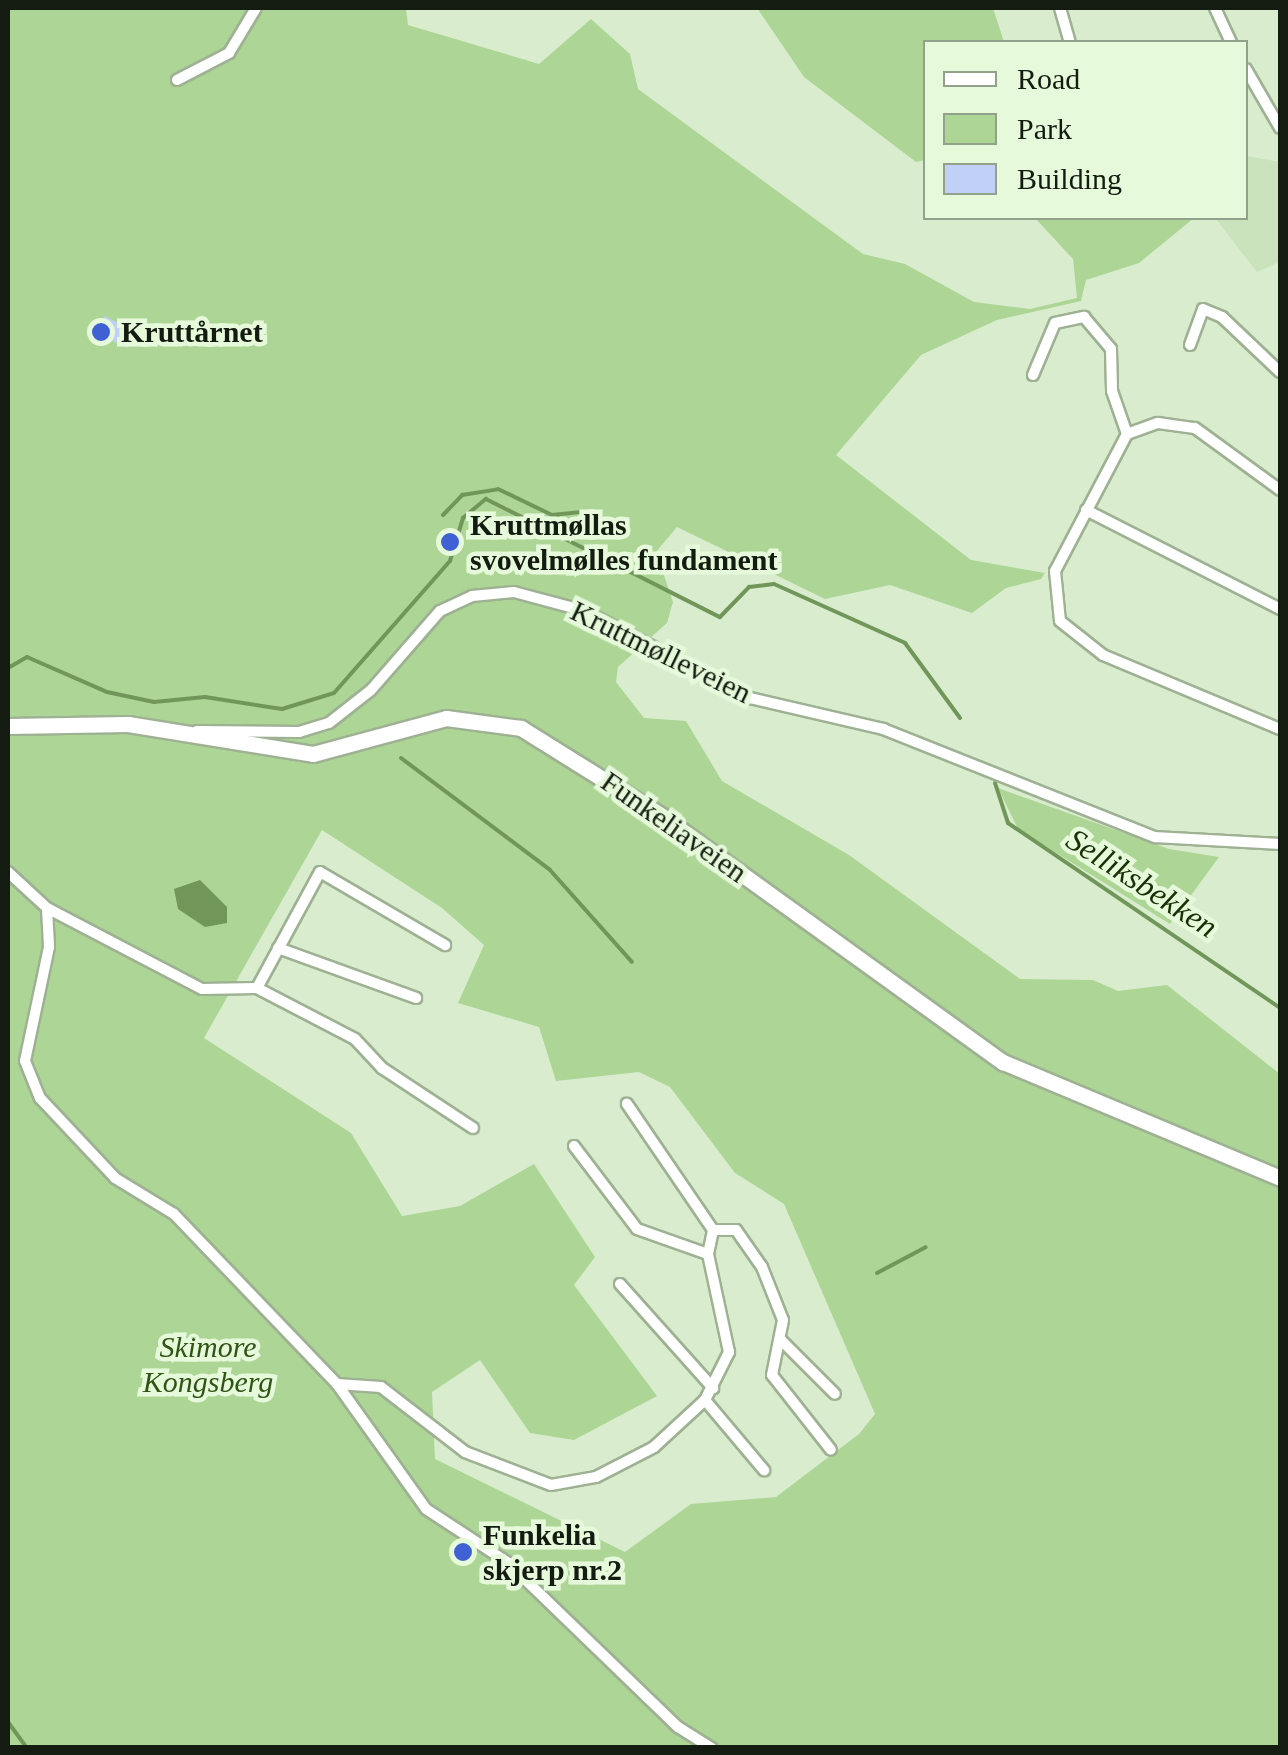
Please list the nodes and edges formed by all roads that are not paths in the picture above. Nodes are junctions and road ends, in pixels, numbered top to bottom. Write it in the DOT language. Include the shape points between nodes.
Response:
graph roads {
  1 [pos="256,8"];
  2 [pos="1060,8"];
  3 [pos="1216,8"];
  4 [pos="1069,40"];
  5 [pos="1230,40"];
  6 [pos="1248,72"];
  7 [pos="177,80"];
  8 [pos="1280,128"];
  9 [pos="1190,345"];
  10 [pos="1280,372"];
  11 [pos="1033,375"];
  12 [pos="1127,434"];
  13 [pos="1280,490"];
  14 [pos="1086,510"];
  15 [pos="1280,609"];
  16 [pos="8,726"];
  17 [pos="1280,729"];
  18 [pos="191,732"];
  19 [pos="1278,844"];
  20 [pos="1280,859"];
  21 [pos="8,872"];
  22 [pos="47,908"];
  23 [pos="445,945"];
  24 [pos="278,948"];
  25 [pos="257,988"];
  26 [pos="416,998"];
  27 [pos="628,1104"];
  28 [pos="473,1128"];
  29 [pos="574,1146"];
  30 [pos="1280,1178"];
  31 [pos="713,1230"];
  32 [pos="708,1254"];
  33 [pos="620,1284"];
  34 [pos="781,1340"];
  35 [pos="337,1384"];
  36 [pos="713,1388"];
  37 [pos="834,1394"];
  38 [pos="705,1400"];
  39 [pos="831,1450"];
  40 [pos="764,1470"];
  41 [pos="712,1748"];
  1 -- 7 [label="street" via="229,53"];
  2 -- 4 [label="street"];
  3 -- 5 [label="street"];
  6 -- 8 [label="street"];
  9 -- 10 [label="street" via="1203,309 1222,316"];
  11 -- 12 [label="street" via="1056,323 1084,316 1111,348 1112,392"];
  12 -- 13 [label="street" via="1158,423 1195,428"];
  12 -- 14 [label="street"];
  14 -- 15 [label="street"];
  14 -- 17 [label="street" via="1055,571 1060,622 1103,654"];
  16 -- 18 [label="street, Funkeliaveien" via="91,722"];
  18 -- 19 [label="street, Kruttmølleveien" via="299,732 329,723 371,690 440,611 472,596 514,592 585,611 750,698 883,729 1155,838"];
  18 -- 30 [label="street, Funkeliaveien" via="313,754 446,718 521,728 660,815 1003,1062"];
  19 -- 20 [label="street"];
  21 -- 22 [label="street"];
  22 -- 25 [label="street" via="202,989"];
  22 -- 35 [label="street" via="49,947 26,1048 34,1088 115,1178 174,1214"];
  23 -- 24 [label="street" via="320,872"];
  24 -- 25 [label="street"];
  24 -- 26 [label="street"];
  25 -- 28 [label="street" via="355,1039 382,1068"];
  27 -- 31 [label="street"];
  29 -- 32 [label="street" via="638,1229"];
  31 -- 32 [label="street"];
  31 -- 34 [label="street" via="736,1230 754,1253 780,1310"];
  32 -- 36 [label="street" via="729,1329"];
  33 -- 36 [label="street"];
  34 -- 37 [label="street"];
  34 -- 39 [label="street" via="772,1375"];
  35 -- 38 [label="street" via="381,1386 466,1452 551,1484 596,1478 654,1447"];
  35 -- 41 [label="street" via="426,1509 507,1562 667,1718"];
  36 -- 38 [label="street"];
  38 -- 40 [label="street"];
}
